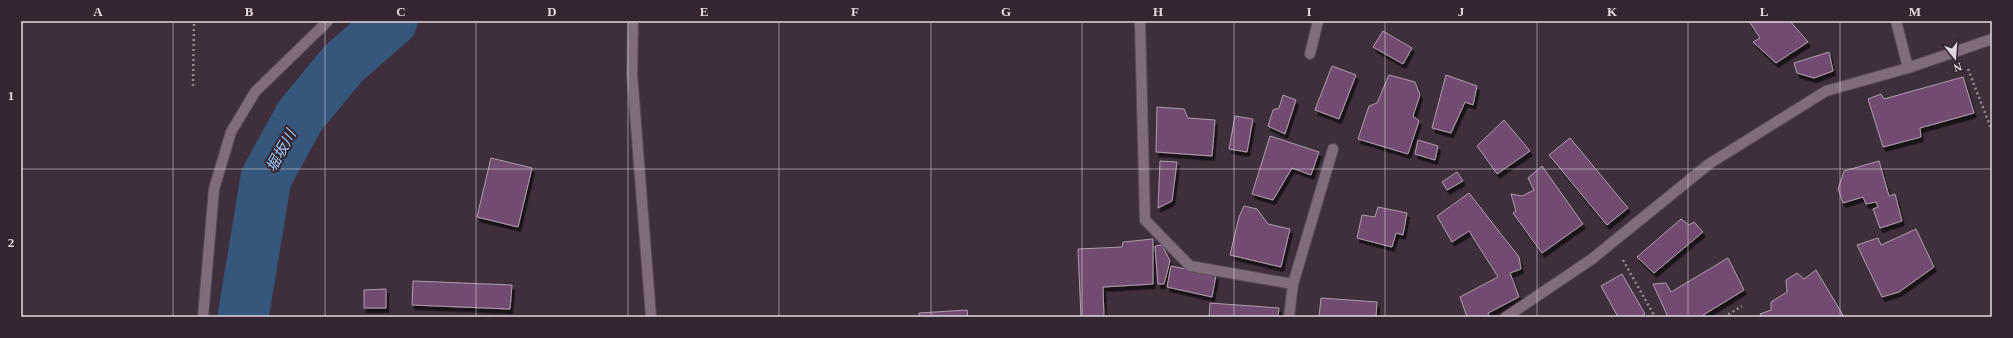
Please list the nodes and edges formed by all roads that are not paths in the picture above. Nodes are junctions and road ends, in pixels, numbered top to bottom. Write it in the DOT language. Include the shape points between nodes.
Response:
graph roads {
  1 [pos="328,21"];
  2 [pos="633,21"];
  3 [pos="1140,21"];
  4 [pos="1318,21"];
  5 [pos="1896,21"];
  6 [pos="1992,39"];
  7 [pos="1310,54"];
  8 [pos="1908,68"];
  9 [pos="1334,149"];
  10 [pos="1293,284"];
  11 [pos="203,317"];
  12 [pos="651,317"];
  13 [pos="1289,317"];
  14 [pos="1506,317"];
  1 -- 11 [label="street" via="255,92 231,132 214,189"];
  2 -- 12 [label="street" via="632,74"];
  3 -- 10 [label="street" via="1145,220 1190,266"];
  4 -- 7 [label="street"];
  5 -- 8 [label="street"];
  6 -- 8 [label="street"];
  8 -- 14 [label="street" via="1826,91 1709,164 1592,259"];
  9 -- 10 [label="street"];
  10 -- 13 [label="street"];
}
